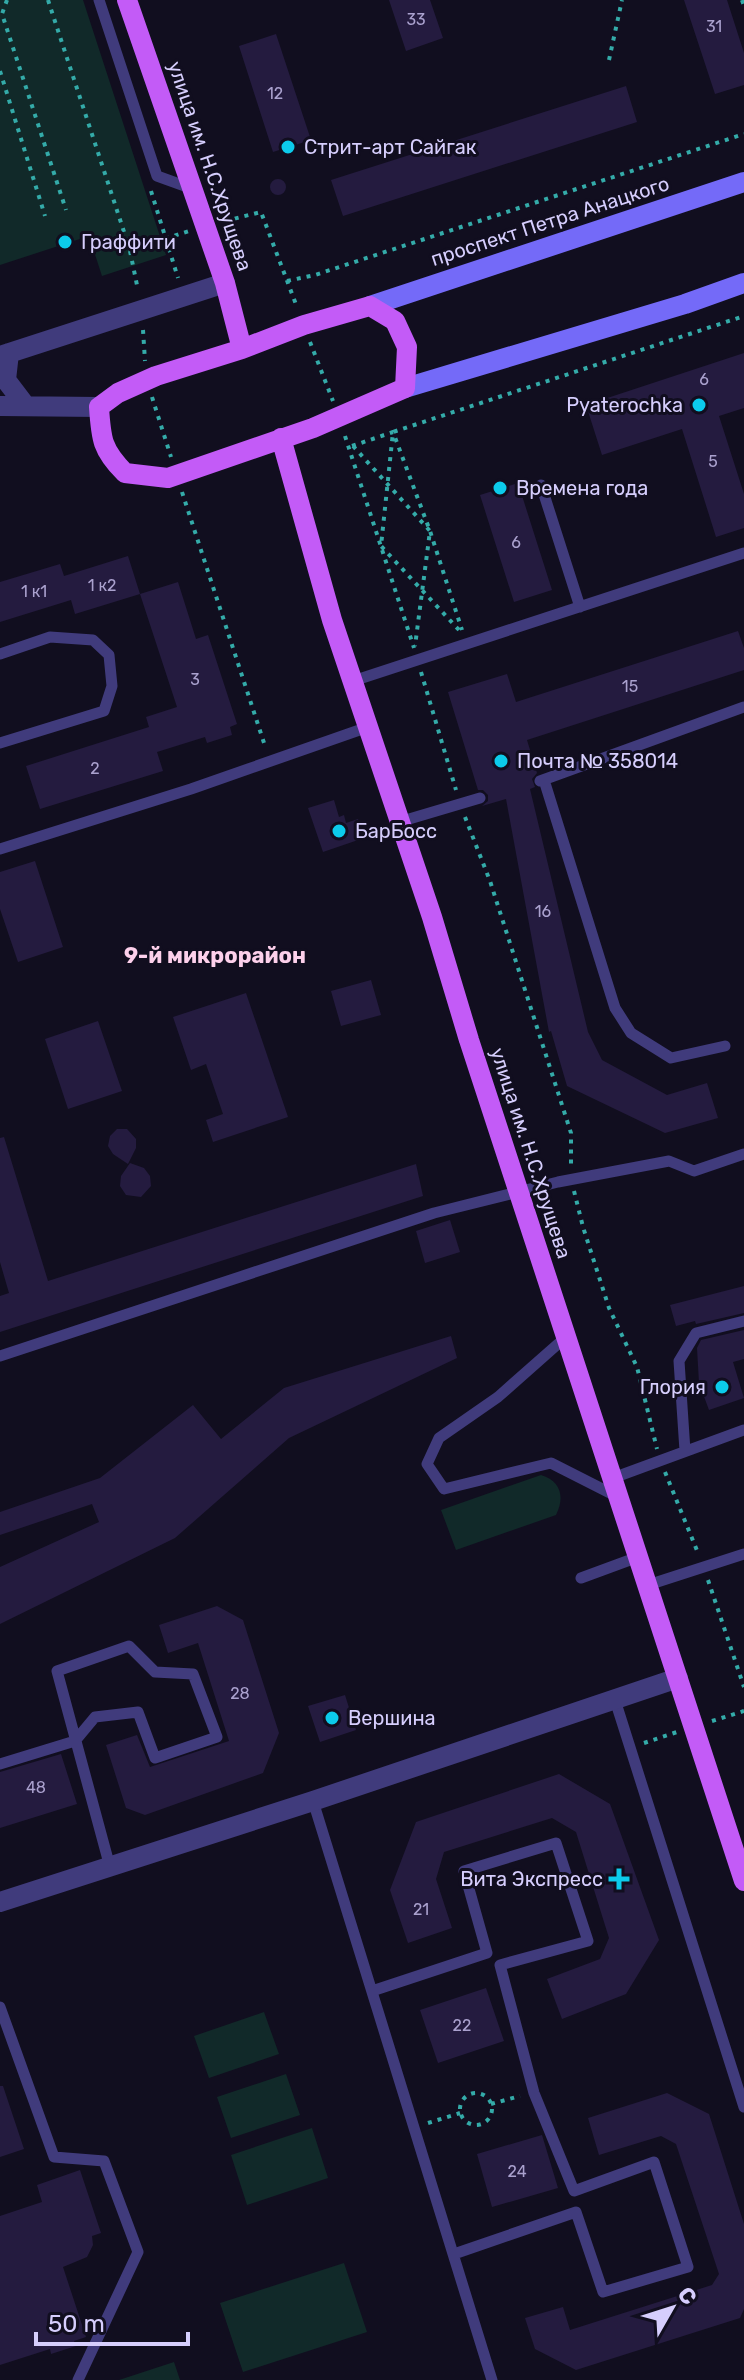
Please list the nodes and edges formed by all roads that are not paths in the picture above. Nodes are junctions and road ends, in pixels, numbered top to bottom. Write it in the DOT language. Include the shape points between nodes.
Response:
graph roads {
  1 [pos="99,0"];
  2 [pos="127,0"];
  3 [pos="744,182"];
  4 [pos="193,189"];
  5 [pos="225,283"];
  6 [pos="744,283"];
  7 [pos="370,306"];
  8 [pos="242,349"];
  9 [pos="4,355"];
  10 [pos="405,388"];
  11 [pos="25,405"];
  12 [pos="0,406"];
  13 [pos="99,407"];
  14 [pos="281,438"];
  15 [pos="541,485"];
  16 [pos="744,553"];
  17 [pos="580,607"];
  18 [pos="0,654"];
  19 [pos="353,681"];
  20 [pos="744,707"];
  21 [pos="368,727"];
  22 [pos="0,743"];
  23 [pos="480,798"];
  24 [pos="399,822"];
  25 [pos="0,849"];
  26 [pos="725,1046"];
  27 [pos="744,1154"];
  28 [pos="520,1193"];
  29 [pos="744,1321"];
  30 [pos="567,1336"];
  31 [pos="0,1356"];
  32 [pos="744,1430"];
  33 [pos="685,1451"];
  34 [pos="616,1488"];
  35 [pos="744,1554"];
  36 [pos="638,1557"];
  37 [pos="581,1578"];
  38 [pos="648,1585"];
  39 [pos="678,1678"];
  40 [pos="615,1700"];
  41 [pos="75,1741"];
  42 [pos="0,1764"];
  43 [pos="313,1801"];
  44 [pos="110,1867"];
  45 [pos="744,1881"];
  46 [pos="0,1902"];
  47 [pos="487,1953"];
  48 [pos="500,1965"];
  49 [pos="372,1991"];
  50 [pos="0,2007"];
  51 [pos="744,2107"];
  52 [pos="574,2191"];
  53 [pos="576,2212"];
  54 [pos="454,2254"];
  55 [pos="78,2380"];
  56 [pos="492,2380"];
  1 -- 4 [label="lane" via="157,176"];
  2 -- 4 [label="main road, улица им. Н.С.Хрущева"];
  3 -- 7 [label="main road, проспект Петра Анацкого"];
  4 -- 5 [label="main road, улица им. Н.С.Хрущева"];
  5 -- 8 [label="main road, улица им. Н.С.Хрущева"];
  5 -- 9 [label="street"];
  6 -- 10 [label="main road"];
  7 -- 8 [label="main road, проспект Петра Анацкого"];
  7 -- 10 [label="main road" via="395,321 407,347"];
  8 -- 13 [label="main road, проспект Петра Анацкого" via="147,380"];
  9 -- 11 [label="street" via="6,380"];
  10 -- 14 [label="main road"];
  11 -- 12 [label="street"];
  11 -- 13 [label="street"];
  13 -- 14 [label="main road" via="101,439 125,473 168,478"];
  14 -- 19 [label="main road, улица им. Н.С.Хрущева"];
  15 -- 17 [label="lane"];
  16 -- 17 [label="lane"];
  17 -- 19 [label="lane" via="416,656"];
  18 -- 22 [label="lane" via="50,637 93,640 109,655 112,686 104,711"];
  19 -- 21 [label="main road, улица им. Н.С.Хрущева"];
  20 -- 26 [label="lane" via="542,780 615,1008 631,1033 671,1058"];
  21 -- 24 [label="main road, улица им. Н.С.Хрущева"];
  21 -- 25 [label="lane"];
  23 -- 24 [label="lane"];
  24 -- 28 [label="main road, улица им. Н.С.Хрущева"];
  27 -- 28 [label="lane" via="694,1171 669,1161"];
  28 -- 30 [label="main road, улица им. Н.С.Хрущева"];
  28 -- 31 [label="lane" via="434,1213"];
  29 -- 33 [label="lane" via="696,1333 679,1361"];
  30 -- 34 [label="main road, улица им. Н.С.Хрущева"];
  30 -- 34 [label="lane" via="498,1397 439,1438 427,1464 444,1489 551,1463"];
  32 -- 33 [label="lane"];
  33 -- 34 [label="lane"];
  34 -- 36 [label="main road, улица им. Н.С.Хрущева"];
  35 -- 38 [label="lane"];
  36 -- 37 [label="lane"];
  36 -- 38 [label="main road, улица им. Н.С.Хрущева"];
  38 -- 39 [label="main road, улица им. Н.С.Хрущева"];
  39 -- 40 [label="street"];
  39 -- 45 [label="main road, улица им. Н.С.Хрущева"];
  40 -- 43 [label="street"];
  40 -- 51 [label="lane"];
  41 -- 41 [label="lane" via="57,1671 129,1646 155,1672 193,1674 217,1737 155,1758 138,1712 95,1717"];
  41 -- 42 [label="lane"];
  41 -- 44 [label="lane"];
  43 -- 44 [label="street"];
  43 -- 49 [label="lane"];
  44 -- 46 [label="street"];
  47 -- 48 [label="lane"];
  47 -- 48 [label="lane" via="464,1871 556,1843 588,1941"];
  47 -- 49 [label="lane"];
  48 -- 52 [label="lane" via="534,2093"];
  49 -- 54 [label="lane"];
  50 -- 55 [label="lane" via="54,2157 104,2161 138,2252"];
  52 -- 53 [label="lane"];
  52 -- 53 [label="lane" via="654,2162 688,2267 603,2292"];
  53 -- 54 [label="lane"];
  54 -- 56 [label="lane"];
}
